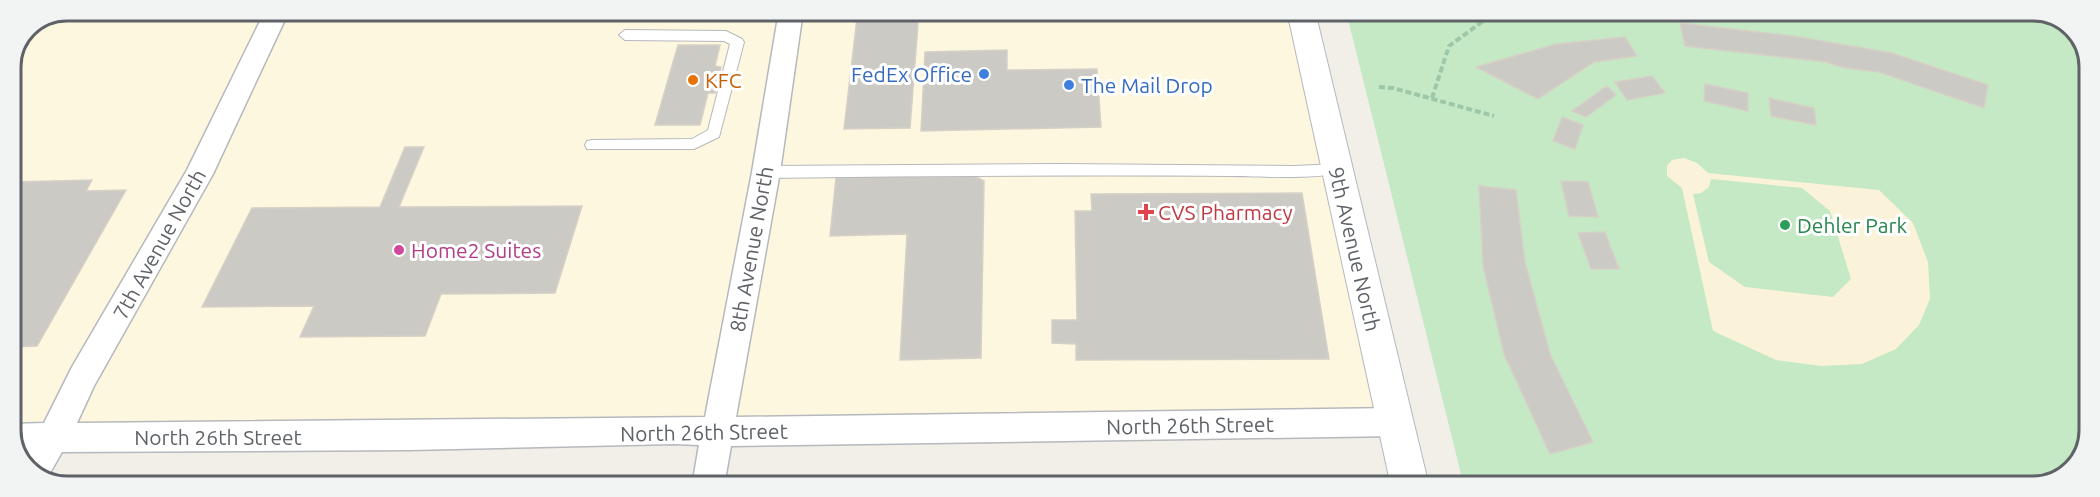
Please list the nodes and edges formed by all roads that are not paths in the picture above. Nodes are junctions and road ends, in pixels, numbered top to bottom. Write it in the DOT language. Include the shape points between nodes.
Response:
graph roads {
  1 [pos="272,21"];
  2 [pos="789,21"];
  3 [pos="1303,21"];
  4 [pos="625,34"];
  5 [pos="592,145"];
  6 [pos="1336,169"];
  7 [pos="766,172"];
  8 [pos="1396,422"];
  9 [pos="717,432"];
  10 [pos="54,437"];
  11 [pos="22,438"];
  12 [pos="37,465"];
  13 [pos="710,476"];
  14 [pos="1408,476"];
  1 -- 10 [label="street, 7th Avenue North" via="199,174 83,377"];
  2 -- 7 [label="street, 8th Avenue North"];
  3 -- 6 [label="street, 9th Avenue North"];
  4 -- 5 [label="lane" via="726,36 737,42 714,133 694,144"];
  6 -- 7 [label="lane"];
  6 -- 8 [label="street, 9th Avenue North"];
  7 -- 9 [label="street, 8th Avenue North"];
  8 -- 9 [label="street, North 26th Street"];
  8 -- 14 [label="street, 9th Avenue North"];
  9 -- 10 [label="street, North 26th Street"];
  9 -- 13 [label="street, 8th Avenue North"];
  10 -- 11 [label="street, North 26th Street"];
  10 -- 12 [label="street, 7th Avenue North"];
}
